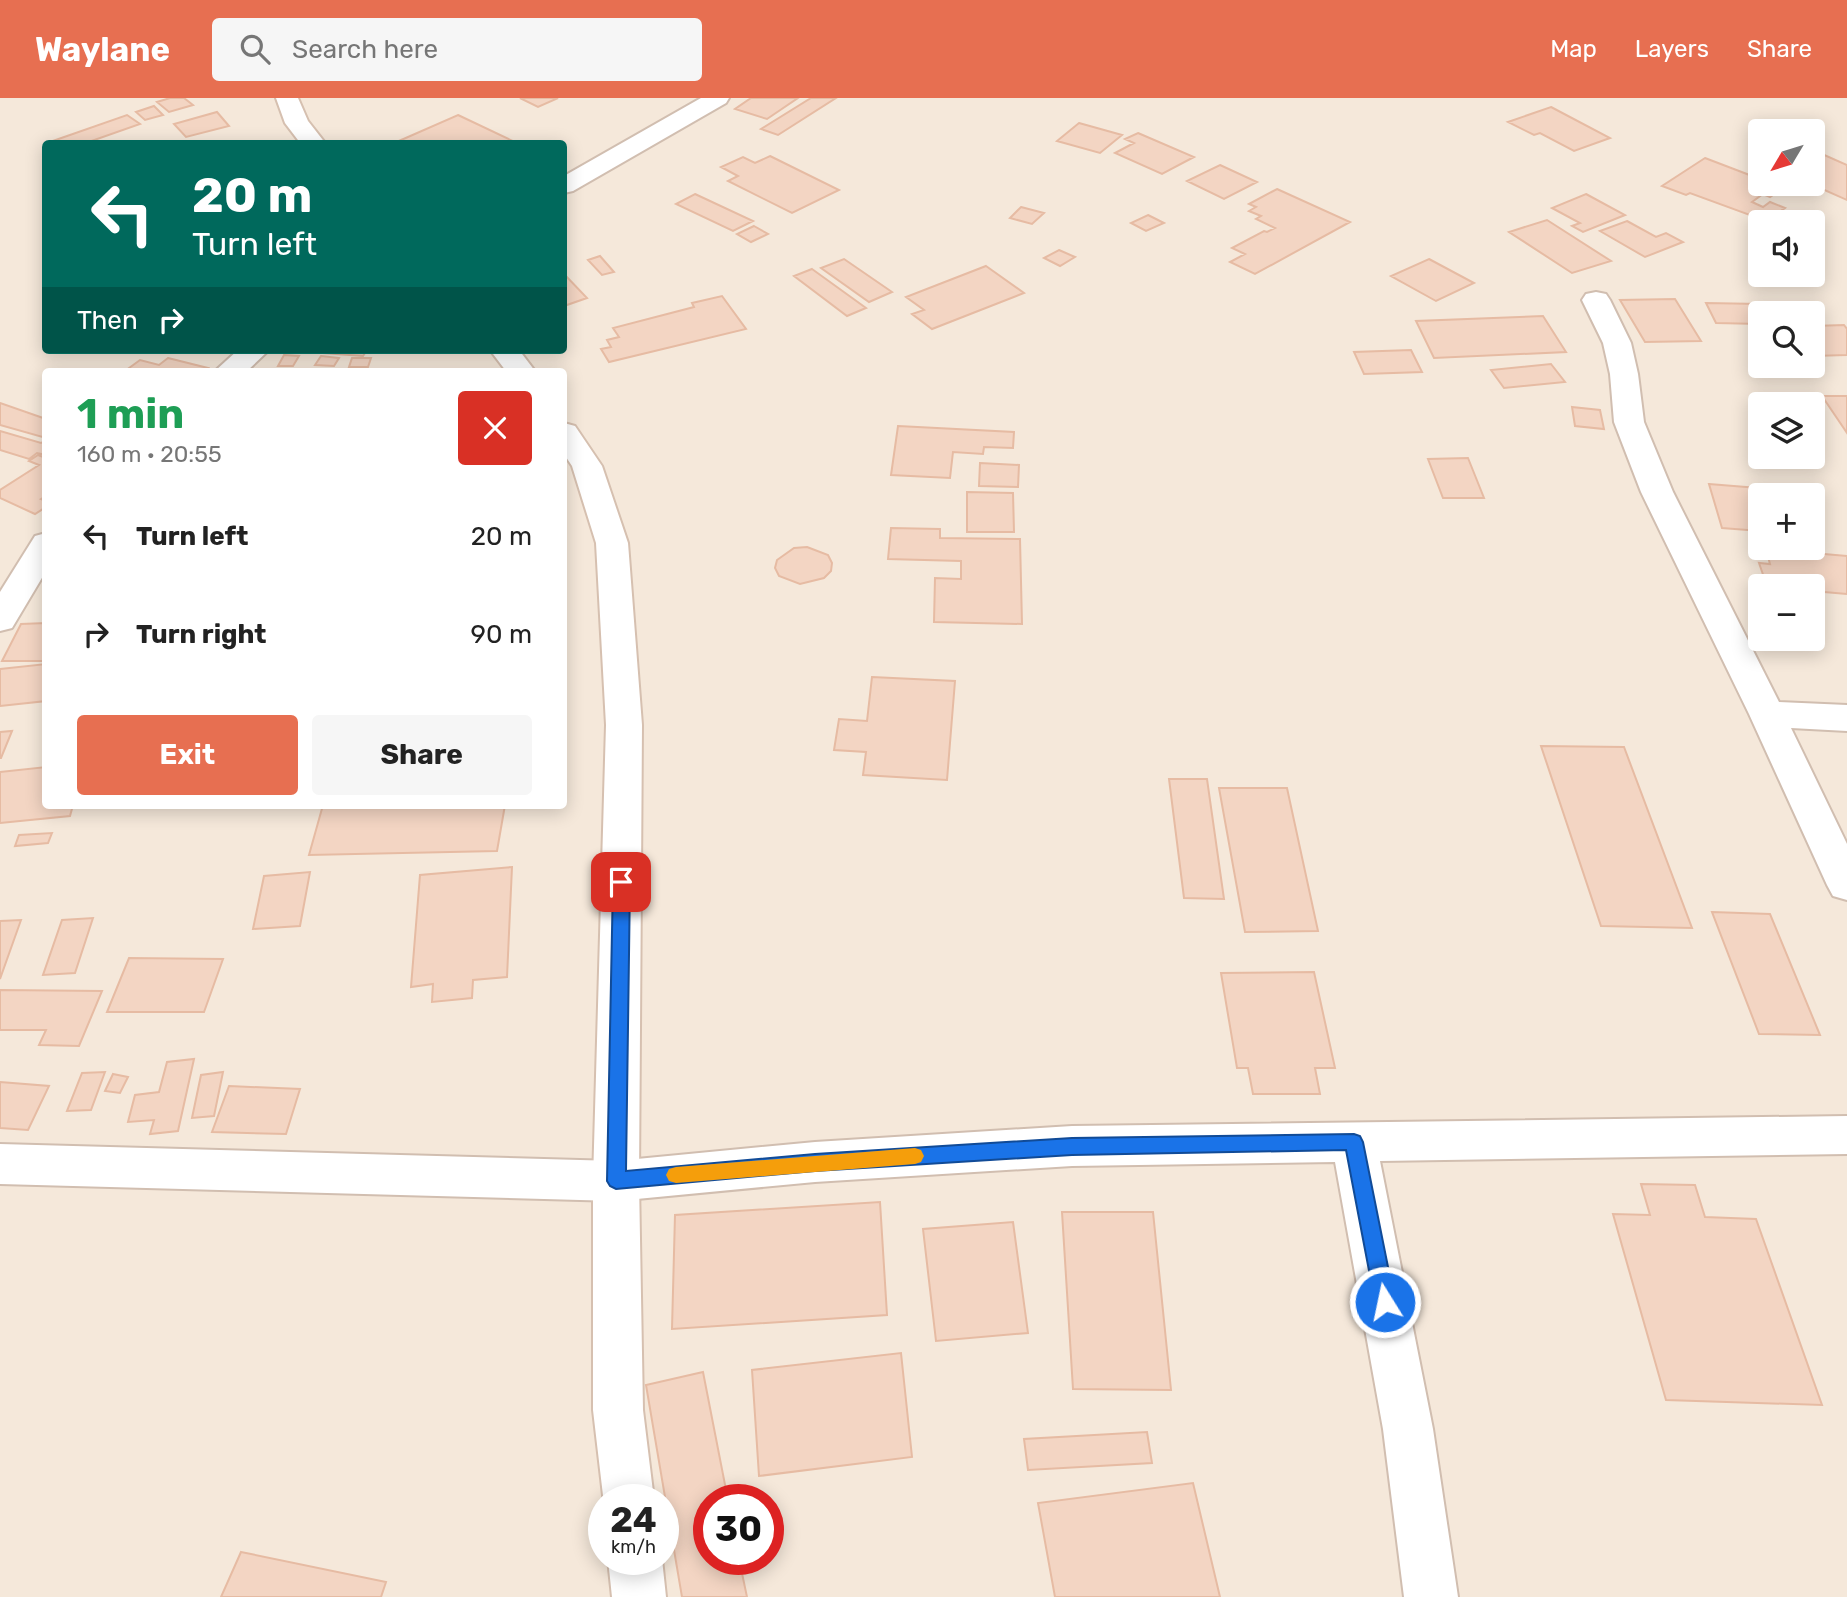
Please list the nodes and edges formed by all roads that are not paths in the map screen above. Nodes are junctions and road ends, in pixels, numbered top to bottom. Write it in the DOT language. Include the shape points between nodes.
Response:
graph roads {
  1 [pos="287,98"];
  2 [pos="718,98"];
  3 [pos="311,140"];
  4 [pos="567,184"];
  5 [pos="1596,300"];
  6 [pos="250,354"];
  7 [pos="507,354"];
  8 [pos="233,368"];
  9 [pos="519,368"];
  10 [pos="567,436"];
  11 [pos="42,550"];
  12 [pos="0,620"];
  13 [pos="1767,714"];
  14 [pos="1847,718"];
  15 [pos="1847,885"];
  16 [pos="1847,1135"];
  17 [pos="1354,1142"];
  18 [pos="0,1164"];
  19 [pos="616,1181"];
  20 [pos="626,1484"];
  21 [pos="637,1575"];
  22 [pos="639,1597"];
  23 [pos="1431,1597"];
  1 -- 3 [label="street" via="297,123"];
  2 -- 4 [label="street"];
  5 -- 13 [label="street" via="1617,343 1629,422 1657,492"];
  6 -- 8 [label="street"];
  7 -- 9 [label="street"];
  10 -- 19 [label="street" via="587,466 612,543 624,725"];
  11 -- 12 [label="street"];
  13 -- 14 [label="street"];
  13 -- 15 [label="street"];
  16 -- 17 [label="street"];
  17 -- 19 [label="street" via="1072,1146 815,1162"];
  17 -- 23 [label="street" via="1408,1429"];
  18 -- 19 [label="street"];
  19 -- 20 [label="street" via="618,1410"];
  21 -- 22 [label="street"];
}
